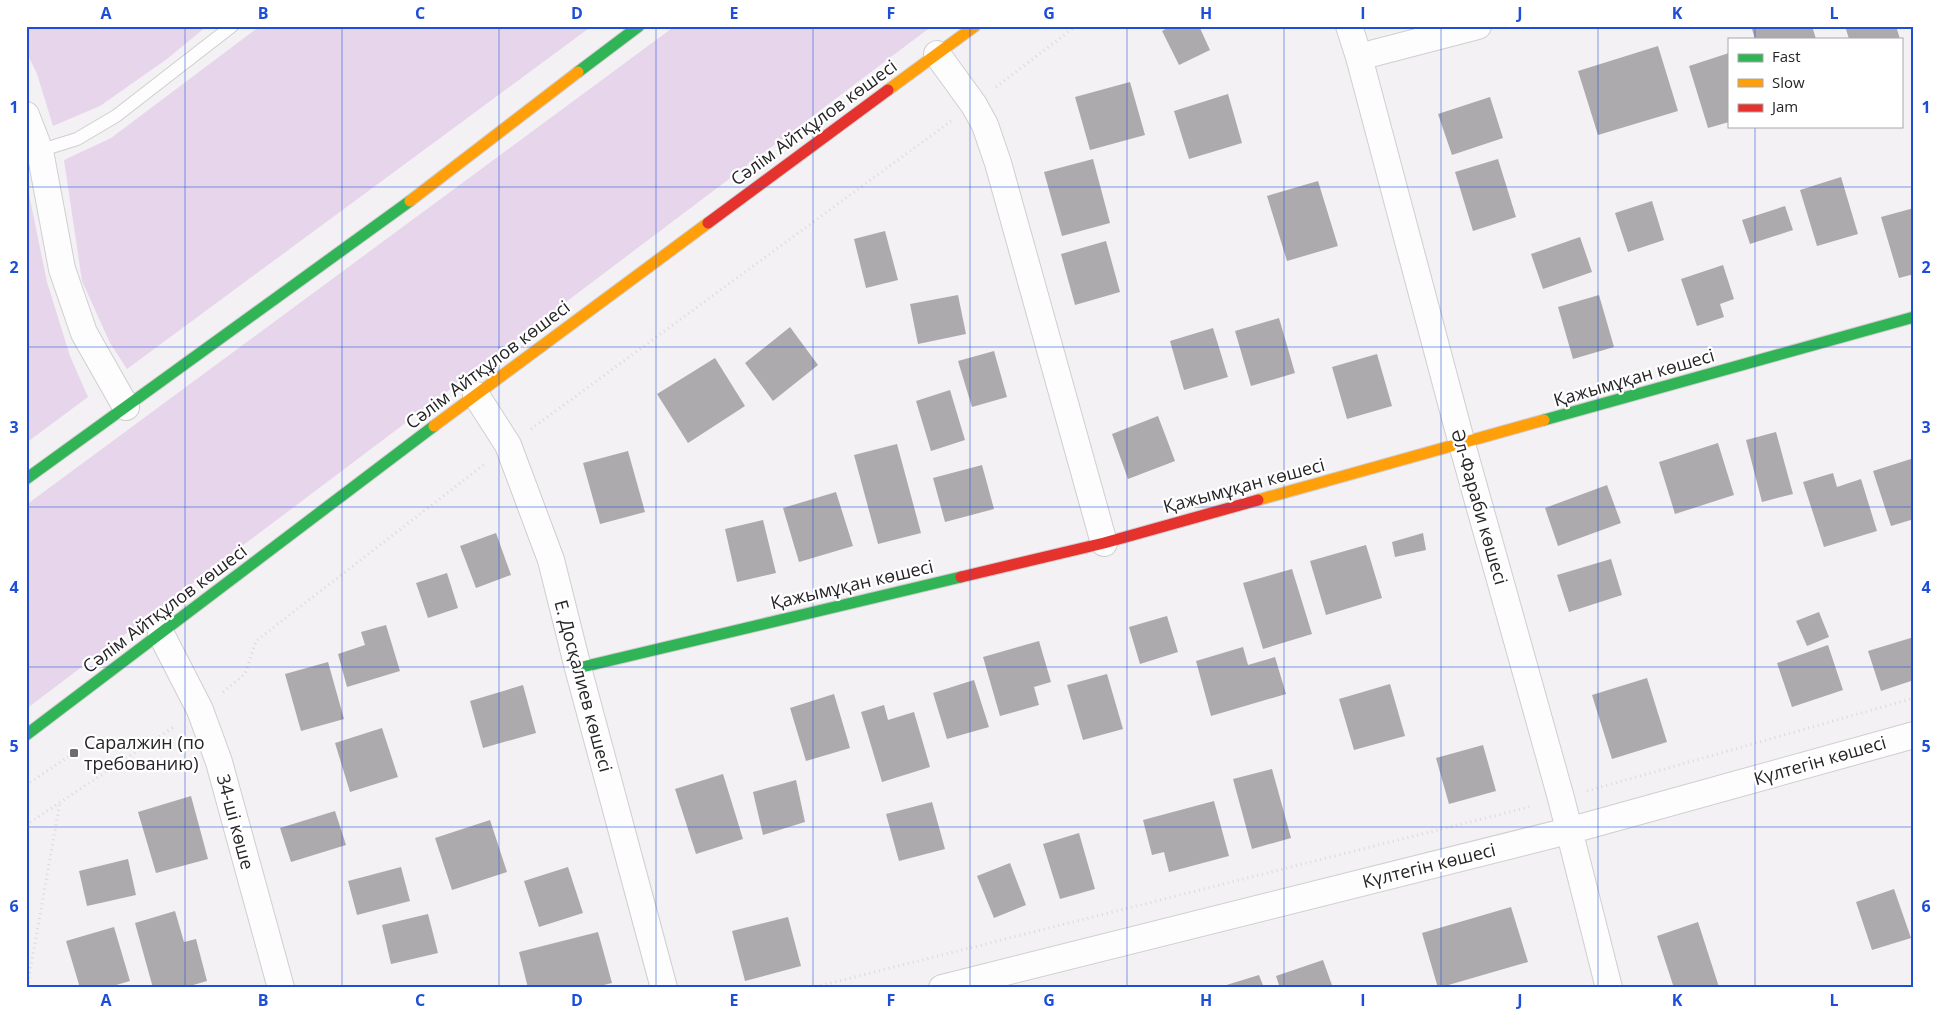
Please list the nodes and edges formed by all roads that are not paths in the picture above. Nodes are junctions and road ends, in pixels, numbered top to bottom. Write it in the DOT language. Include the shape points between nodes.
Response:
graph roads {
  1 [pos="232,26"];
  2 [pos="639,26"];
  3 [pos="974,26"];
  4 [pos="1349,26"];
  5 [pos="1478,26"];
  6 [pos="937,54"];
  7 [pos="1359,58"];
  8 [pos="26,116"];
  9 [pos="33,153"];
  10 [pos="1914,317"];
  11 [pos="476,395"];
  12 [pos="126,407"];
  13 [pos="1462,444"];
  14 [pos="26,479"];
  15 [pos="1104,543"];
  16 [pos="161,634"];
  17 [pos="578,668"];
  18 [pos="26,735"];
  19 [pos="1914,735"];
  20 [pos="1568,831"];
  21 [pos="281,988"];
  22 [pos="664,988"];
  23 [pos="942,988"];
  24 [pos="1609,988"];
  1 -- 9 [label="lane" via="116,116 77,139"];
  2 -- 12 [label="main road" via="393,214"];
  3 -- 6 [label="main road, Сәлім Айтқұлов көшесі"];
  4 -- 7 [label="street, Әл-Фараби көшесі"];
  5 -- 7 [label="street"];
  6 -- 11 [label="main road, Сәлім Айтқұлов көшесі"];
  6 -- 15 [label="street" via="974,104 998,163"];
  7 -- 13 [label="street, Әл-Фараби көшесі"];
  8 -- 9 [label="street"];
  9 -- 12 [label="street" via="62,269 84,333"];
  10 -- 13 [label="main road, Қажымұқан көшесі"];
  11 -- 16 [label="main road, Сәлім Айтқұлов көшесі"];
  11 -- 17 [label="street, Е. Досқалиев көшесі" via="508,445 551,560"];
  12 -- 14 [label="main road"];
  13 -- 15 [label="main road, Қажымұқан көшесі"];
  13 -- 20 [label="street, Әл-Фараби көшесі"];
  15 -- 17 [label="main road, Қажымұқан көшесі"];
  16 -- 18 [label="main road, Сәлім Айтқұлов көшесі"];
  16 -- 21 [label="street, 34-ші көше" via="200,710 219,762"];
  17 -- 22 [label="street, Е. Досқалиев көшесі"];
  19 -- 20 [label="street, Күлтегін көшесі"];
  20 -- 23 [label="street, Күлтегін көшесі"];
  20 -- 24 [label="street, Әл-Фараби көшесі"];
}
